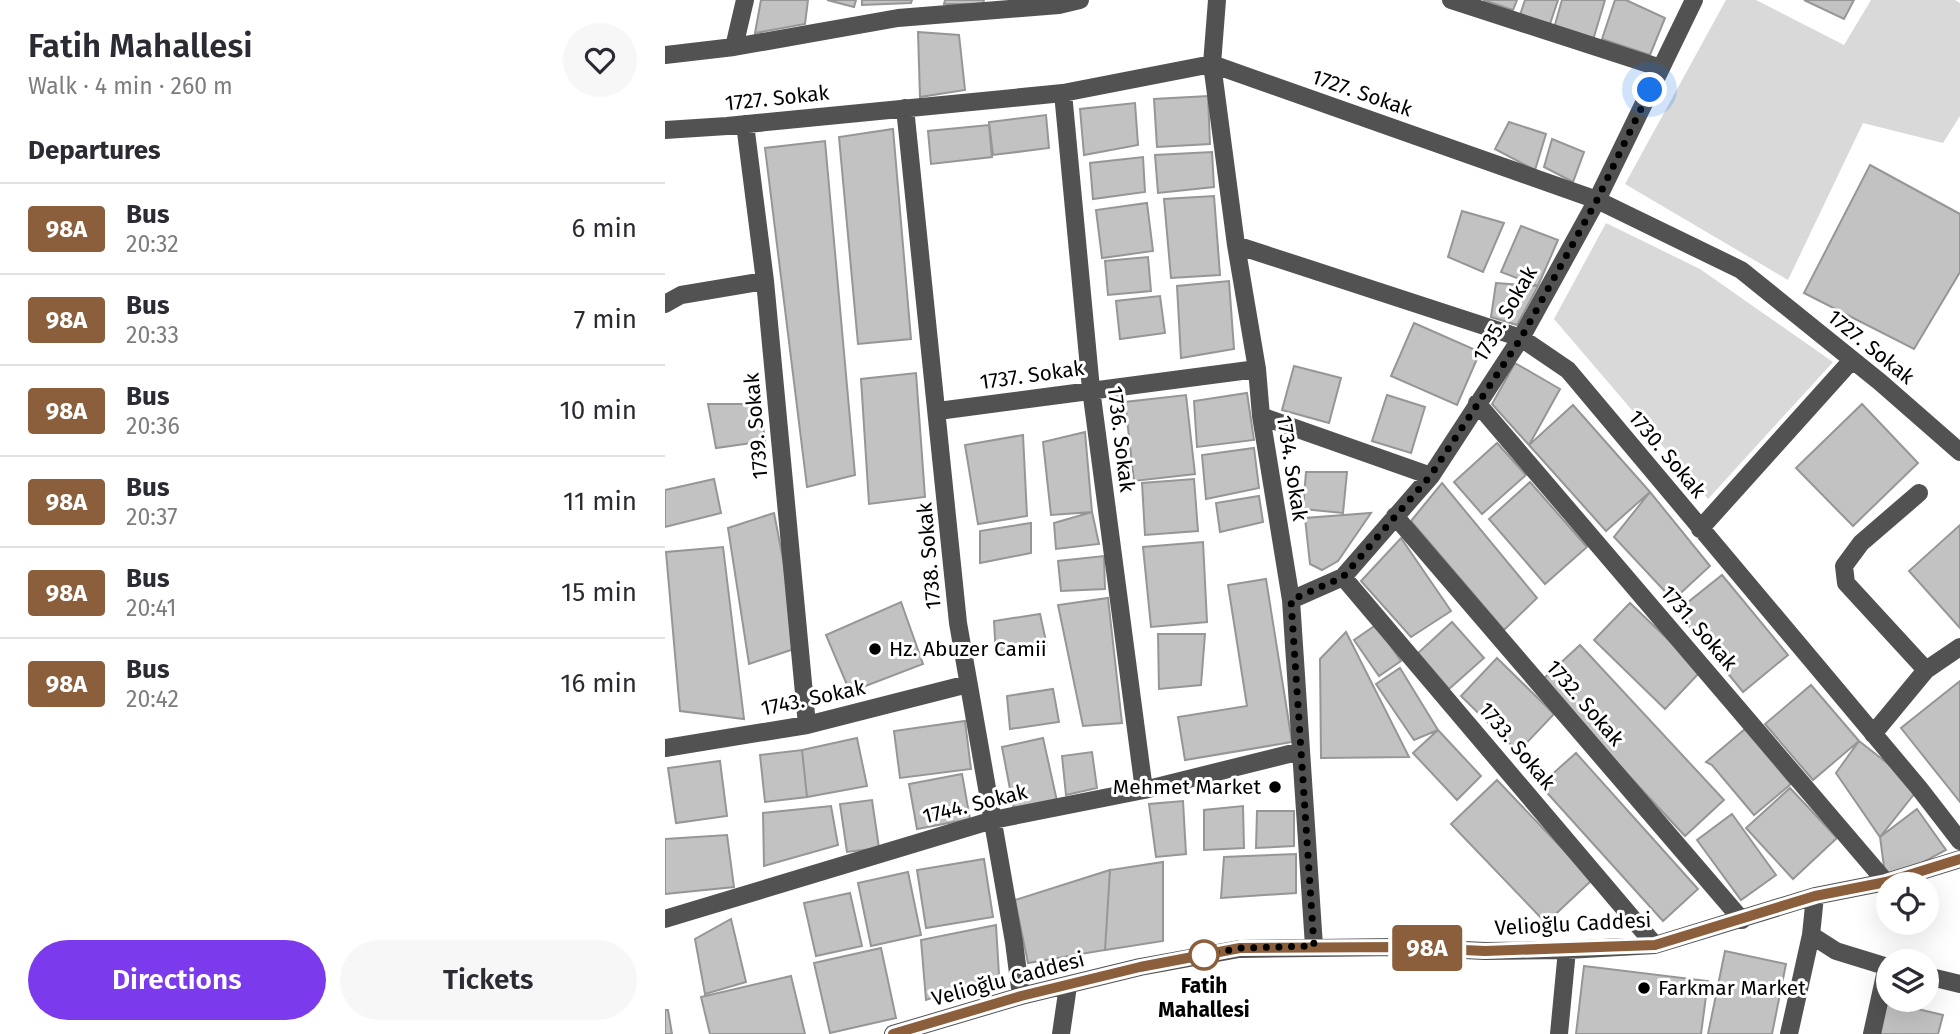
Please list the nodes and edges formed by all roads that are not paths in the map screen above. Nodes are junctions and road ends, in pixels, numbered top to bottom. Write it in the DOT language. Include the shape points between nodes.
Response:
graph roads {
  1 [pos="745,0"];
  2 [pos="1080,0"];
  3 [pos="1217,0"];
  4 [pos="1451,0"];
  5 [pos="1694,0"];
  6 [pos="734,47"];
  7 [pos="665,55"];
  8 [pos="1212,64"];
  9 [pos="1661,68"];
  10 [pos="1063,93"];
  11 [pos="905,108"];
  12 [pos="745,124"];
  13 [pos="665,130"];
  14 [pos="1597,200"];
  15 [pos="1236,245"];
  16 [pos="765,281"];
  17 [pos="665,304"];
  18 [pos="1521,338"];
  19 [pos="1852,360"];
  20 [pos="1257,369"];
  21 [pos="1091,389"];
  22 [pos="1477,403"];
  23 [pos="938,411"];
  24 [pos="1261,416"];
  25 [pos="1960,452"];
  26 [pos="1431,475"];
  27 [pos="1919,493"];
  28 [pos="1395,516"];
  29 [pos="1700,529"];
  30 [pos="1343,577"];
  31 [pos="1291,600"];
  32 [pos="1960,648"];
  33 [pos="1926,670"];
  34 [pos="968,684"];
  35 [pos="807,725"];
  36 [pos="1873,734"];
  37 [pos="666,743"];
  38 [pos="1301,751"];
  39 [pos="1144,790"];
  40 [pos="993,820"];
  41 [pos="1960,841"];
  42 [pos="1960,859"];
  43 [pos="1877,872"];
  44 [pos="1918,872"];
  45 [pos="1876,884"];
  46 [pos="1815,896"];
  47 [pos="665,919"];
  48 [pos="1742,920"];
  49 [pos="1811,935"];
  50 [pos="1655,945"];
  51 [pos="1314,946"];
  52 [pos="1567,950"];
  53 [pos="1876,963"];
  54 [pos="1939,979"];
  55 [pos="1960,984"];
  56 [pos="1068,986"];
  57 [pos="1021,996"];
  58 [pos="1876,1012"];
  59 [pos="961,1014"];
  60 [pos="893,1034"];
  61 [pos="955,1034"];
  62 [pos="1061,1034"];
  63 [pos="1559,1034"];
  64 [pos="1789,1034"];
  65 [pos="1871,1034"];
  1 -- 6 [label="street"];
  2 -- 6 [label="street" via="898,19"];
  3 -- 8 [label="street, 1734. Sokak"];
  4 -- 9 [label="street"];
  5 -- 9 [label="street, 1735. Sokak"];
  6 -- 7 [label="street"];
  8 -- 10 [label="street, 1727. Sokak"];
  8 -- 14 [label="street, 1727. Sokak"];
  8 -- 15 [label="street, 1734. Sokak"];
  9 -- 14 [label="street, 1735. Sokak"];
  10 -- 11 [label="street, 1727. Sokak"];
  10 -- 21 [label="street, 1736. Sokak"];
  11 -- 12 [label="street, 1727. Sokak"];
  11 -- 23 [label="street, 1738. Sokak"];
  12 -- 13 [label="street, 1727. Sokak"];
  12 -- 16 [label="street, 1739. Sokak"];
  14 -- 18 [label="street, 1735. Sokak"];
  14 -- 19 [label="street, 1727. Sokak" via="1741,270"];
  15 -- 18 [label="street, 1730. Sokak"];
  15 -- 20 [label="street, 1734. Sokak"];
  16 -- 17 [label="street" via="681,295"];
  16 -- 35 [label="street, 1739. Sokak"];
  18 -- 22 [label="street, 1735. Sokak"];
  18 -- 29 [label="street, 1730. Sokak" via="1568,370"];
  19 -- 25 [label="street, 1727. Sokak"];
  19 -- 29 [label="street"];
  20 -- 21 [label="street, 1737. Sokak"];
  20 -- 24 [label="street, 1734. Sokak"];
  21 -- 23 [label="street, 1737. Sokak"];
  21 -- 39 [label="street, 1736. Sokak"];
  22 -- 26 [label="street, 1735. Sokak"];
  22 -- 43 [label="street, 1731. Sokak"];
  23 -- 34 [label="street, 1738. Sokak"];
  24 -- 26 [label="street"];
  24 -- 31 [label="street, 1734. Sokak"];
  26 -- 28 [label="street, 1735. Sokak"];
  27 -- 33 [label="street" via="1861,543 1844,566 1846,583"];
  28 -- 30 [label="street, 1735. Sokak"];
  28 -- 48 [label="street, 1732. Sokak"];
  29 -- 36 [label="street, 1730. Sokak"];
  30 -- 31 [label="street, 1735. Sokak"];
  30 -- 50 [label="street, 1733. Sokak"];
  31 -- 38 [label="street, 1734. Sokak"];
  32 -- 33 [label="street"];
  33 -- 36 [label="street"];
  34 -- 35 [label="street, 1743. Sokak"];
  34 -- 40 [label="street, 1738. Sokak"];
  35 -- 37 [label="street, 1743. Sokak"];
  36 -- 41 [label="street, 1730. Sokak"];
  38 -- 39 [label="street, 1744. Sokak"];
  38 -- 51 [label="street, 1734. Sokak"];
  39 -- 40 [label="street, 1744. Sokak"];
  40 -- 47 [label="street, 1744. Sokak"];
  40 -- 57 [label="street, 1738. Sokak"];
  42 -- 44 [label="street, Velioğlu Caddesi"];
  45 -- 46 [label="street, Velioğlu Caddesi"];
  46 -- 48 [label="street, Velioğlu Caddesi"];
  46 -- 49 [label="street"];
  48 -- 50 [label="street, Velioğlu Caddesi"];
  49 -- 53 [label="street" via="1836,951"];
  49 -- 64 [label="street"];
  50 -- 52 [label="street, Velioğlu Caddesi"];
  51 -- 52 [label="street, Velioğlu Caddesi"];
  51 -- 56 [label="street, Velioğlu Caddesi" via="1240,948"];
  52 -- 63 [label="street"];
  54 -- 55 [label="street"];
  56 -- 57 [label="street, Velioğlu Caddesi"];
  56 -- 62 [label="street"];
  57 -- 59 [label="street, Velioğlu Caddesi"];
  58 -- 65 [label="street"];
  59 -- 60 [label="street, Velioğlu Caddesi"];
  59 -- 61 [label="street"];
}
